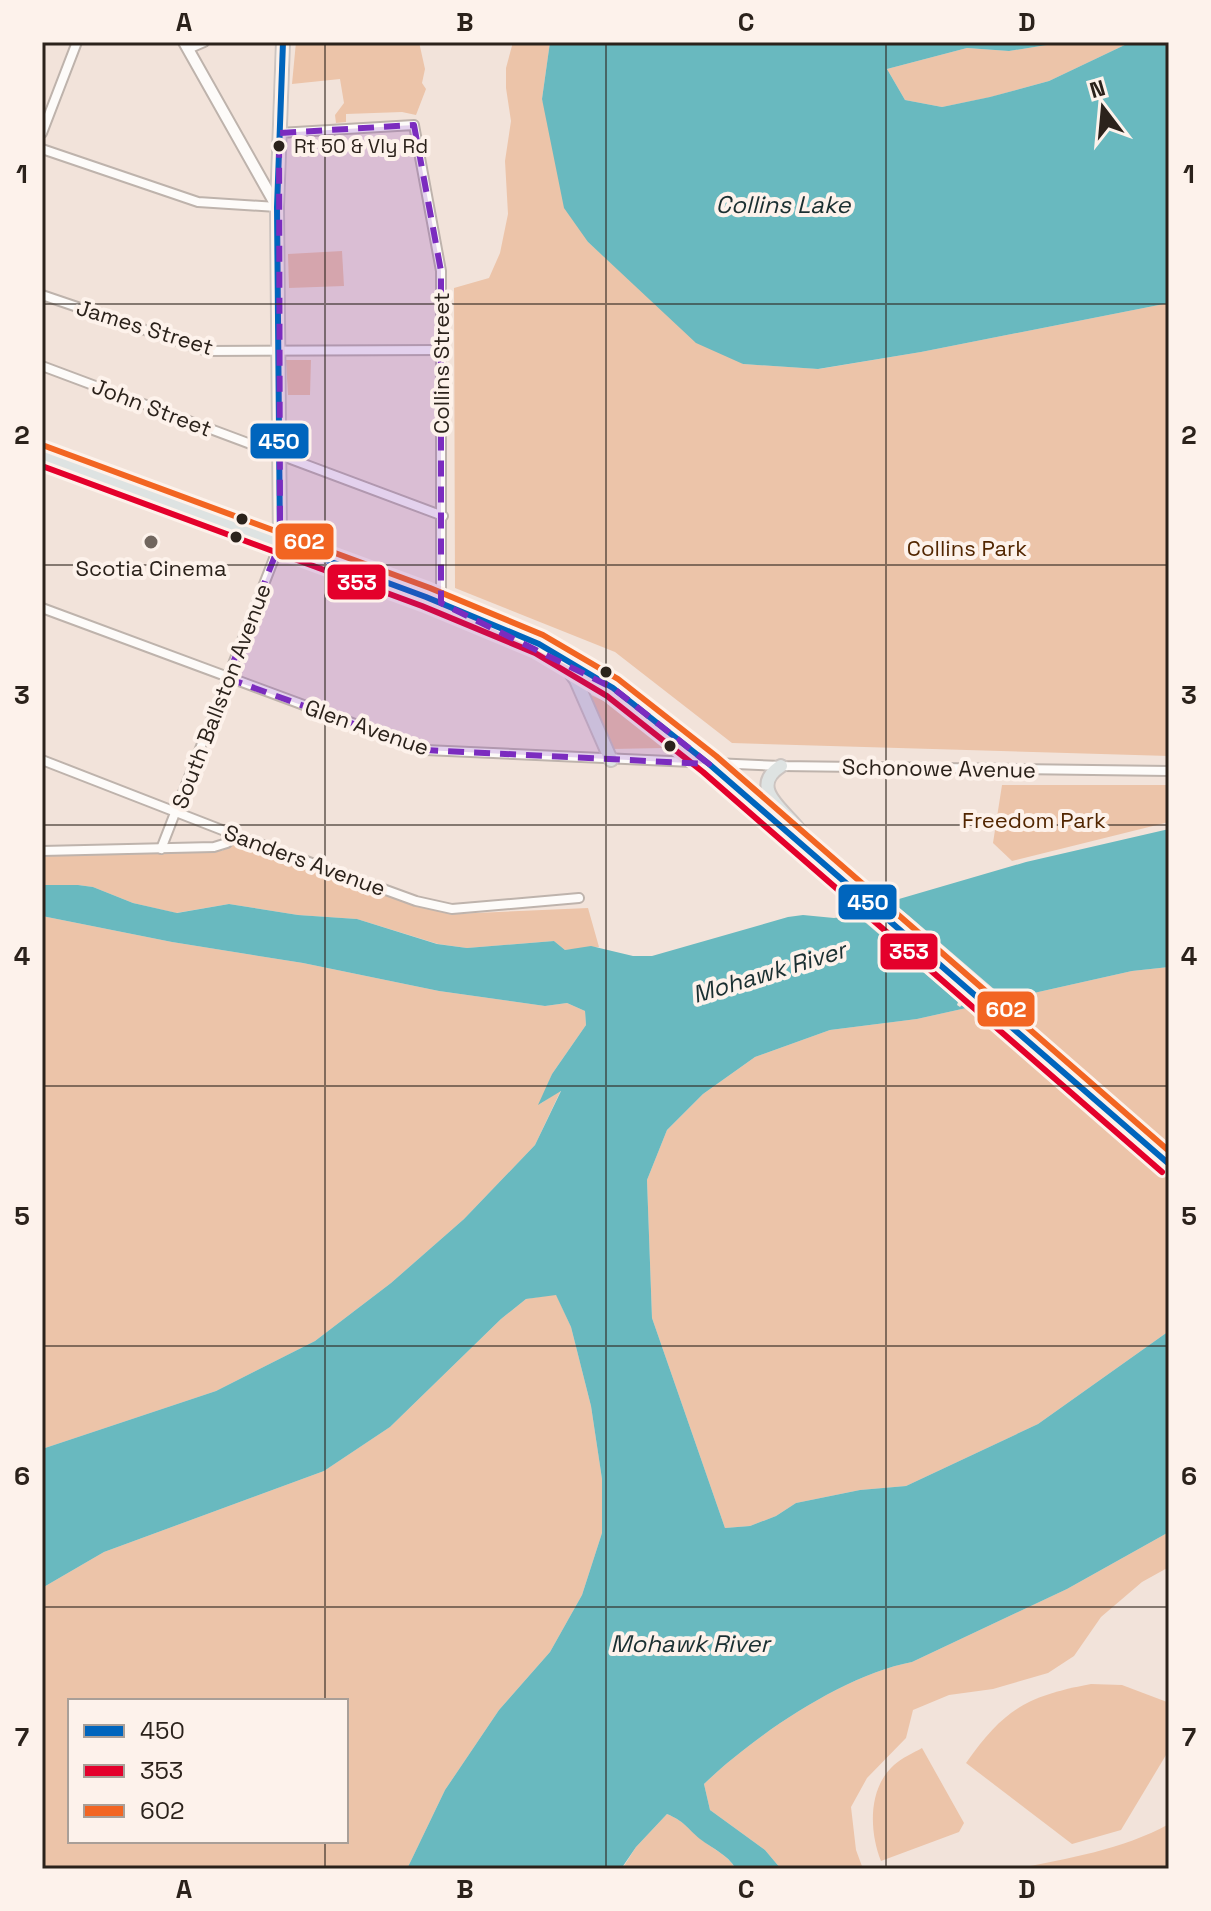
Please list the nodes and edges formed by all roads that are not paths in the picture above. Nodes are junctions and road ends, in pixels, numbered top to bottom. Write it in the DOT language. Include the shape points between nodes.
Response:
graph roads {
  1 [pos="77,42"];
  2 [pos="204,42"];
  3 [pos="283,42"];
  4 [pos="186,45"];
  5 [pos="42,133"];
  6 [pos="279,133"];
  7 [pos="42,149"];
  8 [pos="277,207"];
  9 [pos="42,295"];
  10 [pos="441,350"];
  11 [pos="279,351"];
  12 [pos="42,366"];
  13 [pos="42,455"];
  14 [pos="280,455"];
  15 [pos="443,516"];
  16 [pos="280,543"];
  17 [pos="441,603"];
  18 [pos="42,608"];
  19 [pos="559,656"];
  20 [pos="227,678"];
  21 [pos="42,760"];
  22 [pos="611,760"];
  23 [pos="709,764"];
  24 [pos="781,766"];
  25 [pos="1169,771"];
  26 [pos="176,811"];
  27 [pos="235,835"];
  28 [pos="161,849"];
  29 [pos="42,851"];
  30 [pos="811,855"];
  31 [pos="579,898"];
  32 [pos="1169,1164"];
  1 -- 5 [label="street"];
  2 -- 4 [label="street"];
  3 -- 6 [label="main road"];
  4 -- 8 [label="street"];
  6 -- 8 [label="main road"];
  6 -- 10 [label="street, Collins Street" via="414,125 441,271"];
  7 -- 8 [label="street" via="198,202"];
  8 -- 11 [label="main road"];
  9 -- 11 [label="street, James Street" via="207,351"];
  10 -- 11 [label="street, James Street"];
  10 -- 15 [label="street, Collins Street"];
  11 -- 14 [label="main road"];
  12 -- 14 [label="street, John Street"];
  13 -- 16 [label="main road"];
  14 -- 15 [label="street, John Street"];
  14 -- 16 [label="main road"];
  15 -- 17 [label="street, Collins Street"];
  16 -- 17 [label="main road"];
  16 -- 20 [label="street, South Ballston Avenue"];
  17 -- 19 [label="main road"];
  18 -- 20 [label="street, Glen Avenue"];
  19 -- 22 [label="main road" via="576,680"];
  19 -- 23 [label="main road" via="613,688"];
  20 -- 22 [label="street, Glen Avenue" via="425,750"];
  20 -- 26 [label="street, South Ballston Avenue"];
  21 -- 26 [label="street, Sanders Avenue"];
  22 -- 23 [label="street, Glen Avenue"];
  23 -- 24 [label="street, Schonowe Avenue"];
  23 -- 30 [label="main road"];
  24 -- 25 [label="street, Schonowe Avenue"];
  24 -- 30 [label="main road" via="769,777 768,789 799,829"];
  26 -- 27 [label="street, Sanders Avenue"];
  26 -- 28 [label="street, South Ballston Avenue"];
  27 -- 28 [label="street" via="214,847"];
  27 -- 31 [label="street, Sanders Avenue" via="416,901 452,909"];
  28 -- 29 [label="street"];
  30 -- 32 [label="main road"];
}
